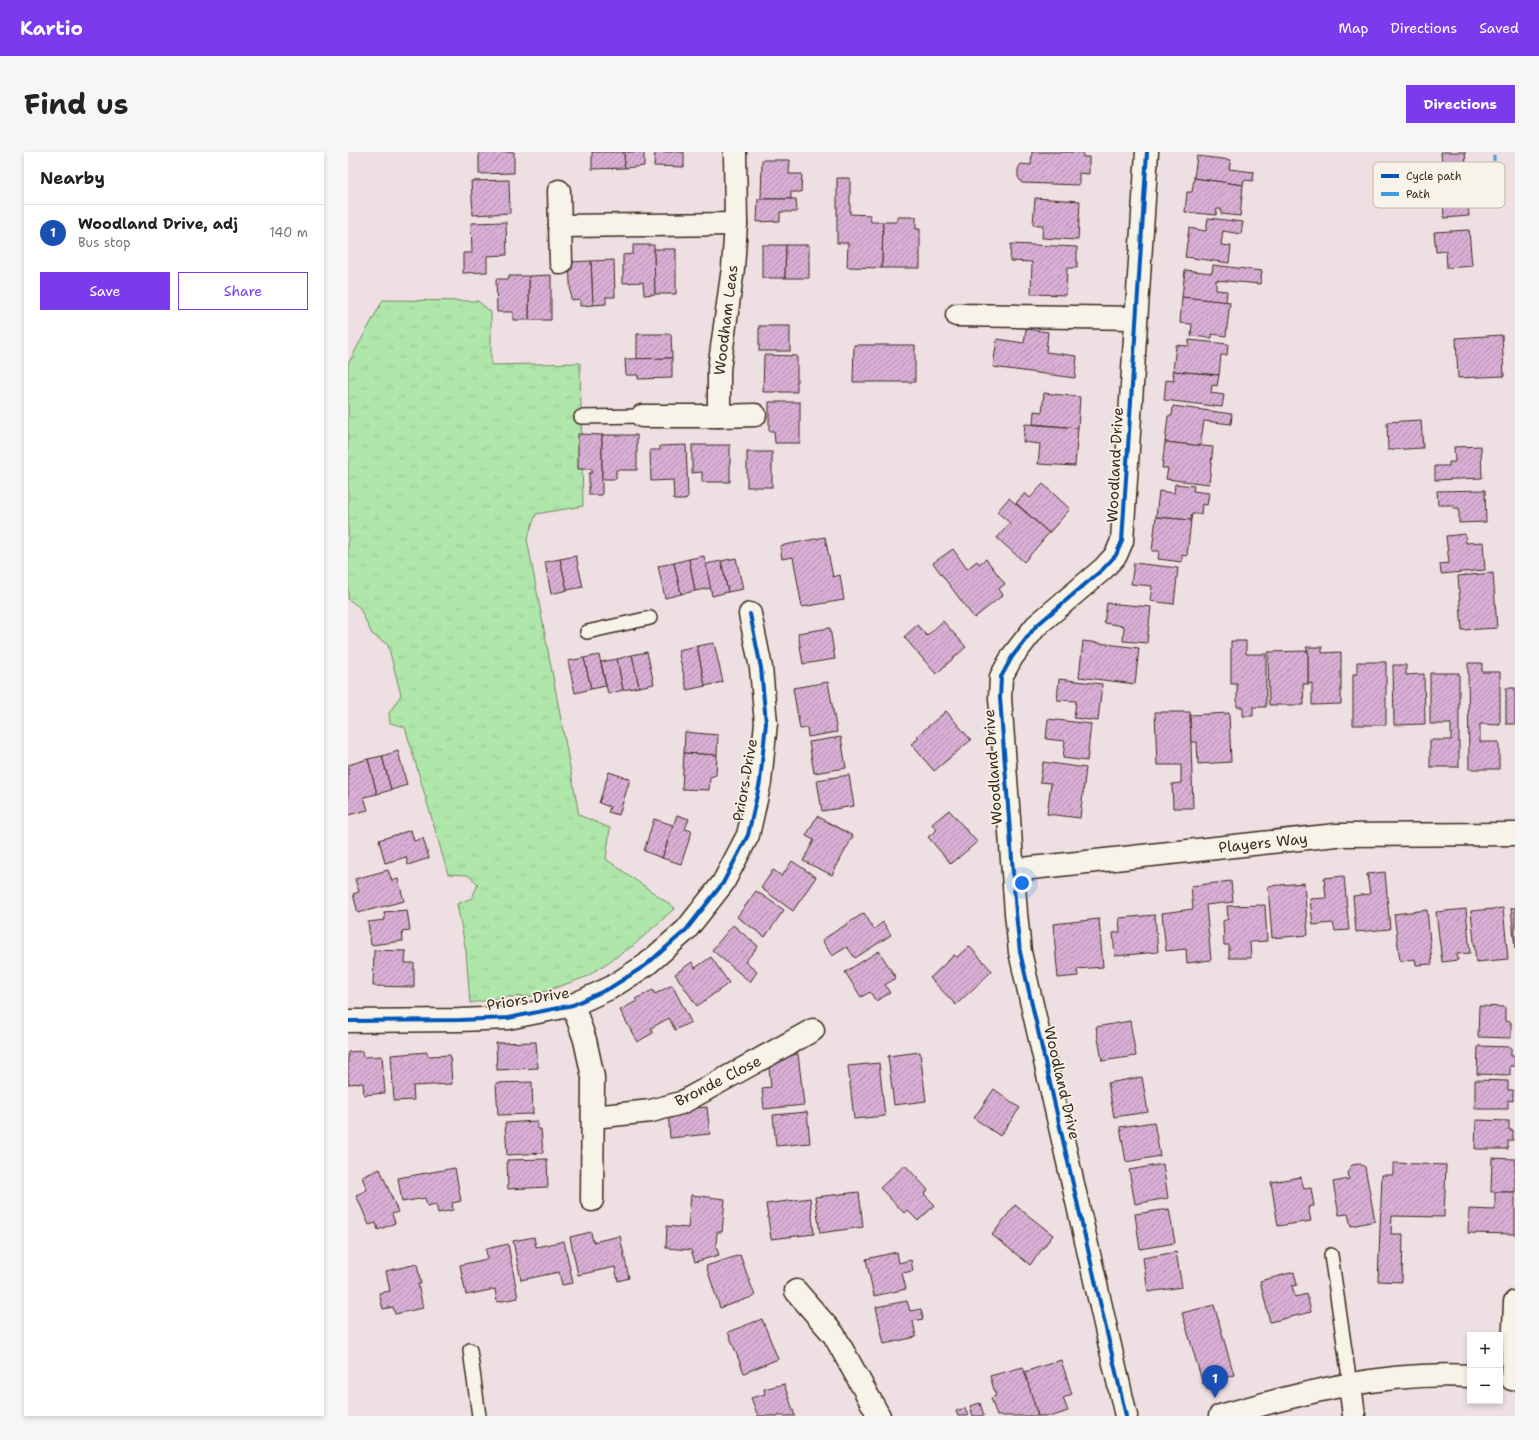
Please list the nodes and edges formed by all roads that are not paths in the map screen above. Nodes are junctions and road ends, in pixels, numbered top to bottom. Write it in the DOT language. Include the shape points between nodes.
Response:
graph roads {
  1 [pos="736,152"];
  2 [pos="1147,152"];
  3 [pos="559,191"];
  4 [pos="736,224"];
  5 [pos="560,226"];
  6 [pos="561,262"];
  7 [pos="957,316"];
  8 [pos="1136,318"];
  9 [pos="755,415"];
  10 [pos="642,416"];
  11 [pos="719,416"];
  12 [pos="581,417"];
  13 [pos="750,614"];
  14 [pos="650,618"];
  15 [pos="587,632"];
  16 [pos="1515,834"];
  17 [pos="1013,870"];
  18 [pos="573,1005"];
  19 [pos="348,1021"];
  20 [pos="813,1030"];
  21 [pos="593,1117"];
  22 [pos="592,1200"];
  23 [pos="1331,1255"];
  24 [pos="796,1291"];
  25 [pos="1515,1302"];
  26 [pos="470,1350"];
  27 [pos="1467,1376"];
  28 [pos="1509,1379"];
  29 [pos="1350,1384"];
  30 [pos="479,1416"];
  31 [pos="879,1416"];
  32 [pos="1126,1416"];
  33 [pos="1220,1416"];
  34 [pos="1354,1416"];
  1 -- 4 [label="street, Woodham Leas"];
  2 -- 8 [label="street, Woodland Drive"];
  3 -- 5 [label="street"];
  4 -- 5 [label="street"];
  4 -- 11 [label="street, Woodham Leas" via="733,268 719,369"];
  5 -- 6 [label="street"];
  7 -- 8 [label="street"];
  8 -- 17 [label="street, Woodland Drive" via="1122,541 1116,555 1103,569 1036,626 1012,657 1002,678 1000,698"];
  9 -- 11 [label="street"];
  10 -- 11 [label="street"];
  10 -- 12 [label="lane"];
  13 -- 18 [label="street, Priors Drive" via="761,668 766,723 760,782 748,835 723,883 686,930 646,965 610,988"];
  14 -- 15 [label="lane"];
  16 -- 17 [label="street, Players Way" via="1336,835"];
  17 -- 32 [label="street, Woodland Drive" via="1022,958"];
  18 -- 19 [label="street, Priors Drive" via="508,1018"];
  18 -- 21 [label="street" via="585,1040 593,1077"];
  20 -- 21 [label="street, Bronde Close" via="681,1103 651,1111"];
  21 -- 22 [label="street"];
  23 -- 29 [label="lane"];
  24 -- 31 [label="street" via="834,1335"];
  25 -- 28 [label="street"];
  26 -- 30 [label="lane"];
  27 -- 29 [label="street" via="1414,1376"];
  29 -- 33 [label="street" via="1309,1392"];
  29 -- 34 [label="street"];
}
